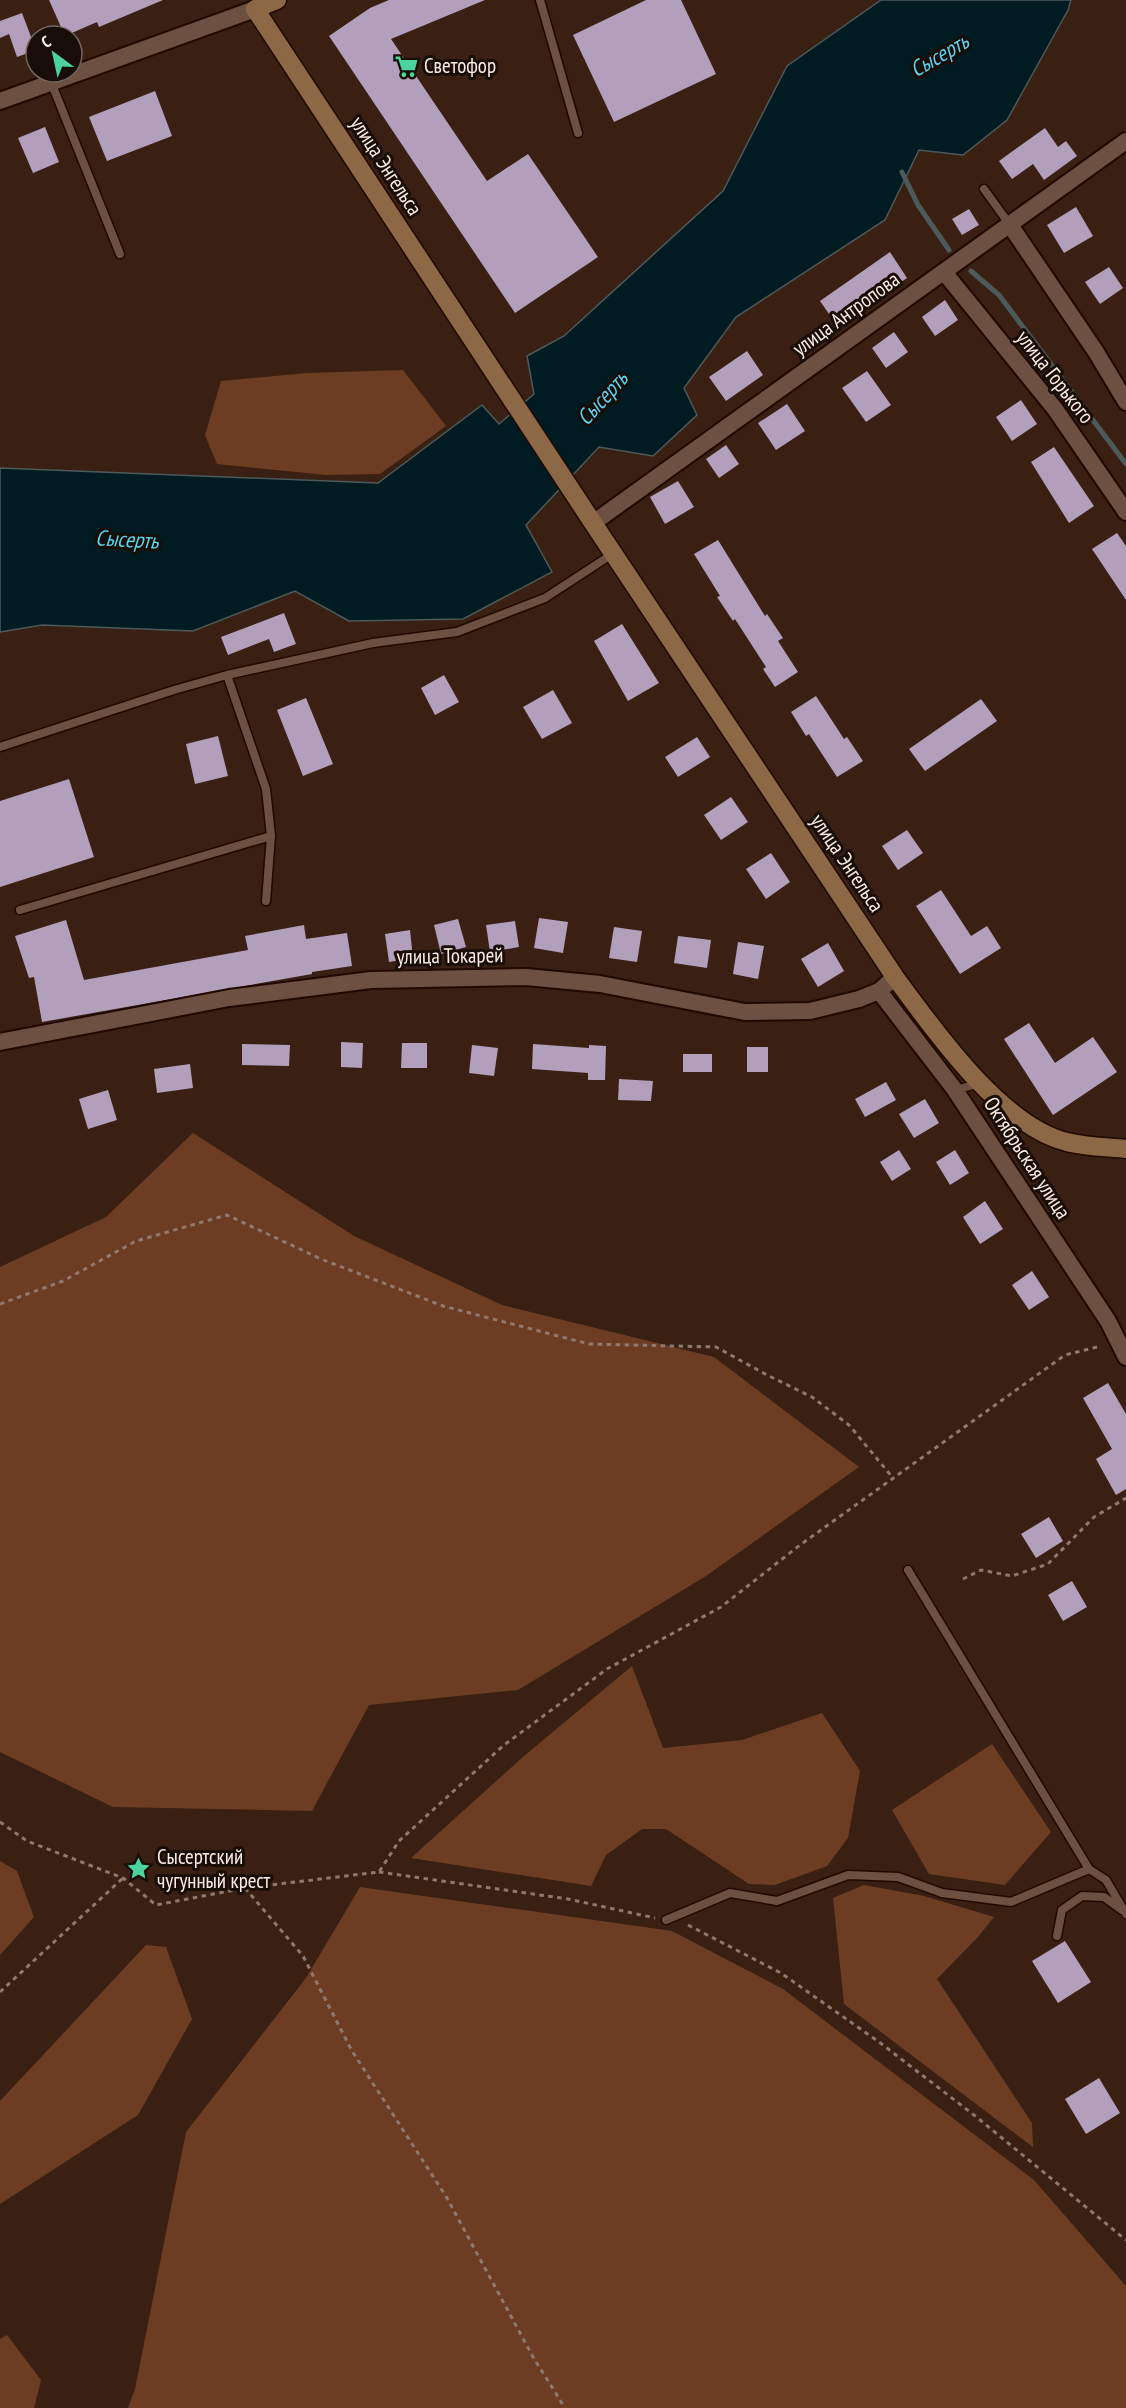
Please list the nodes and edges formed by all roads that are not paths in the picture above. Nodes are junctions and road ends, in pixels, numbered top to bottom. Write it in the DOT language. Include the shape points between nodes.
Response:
graph roads {
  1 [pos="278,0"];
  2 [pos="540,0"];
  3 [pos="255,9"];
  4 [pos="84,70"];
  5 [pos="46,84"];
  6 [pos="52,84"];
  7 [pos="0,101"];
  8 [pos="578,134"];
  9 [pos="1126,141"];
  10 [pos="984,189"];
  11 [pos="1010,225"];
  12 [pos="120,254"];
  13 [pos="944,272"];
  14 [pos="1126,402"];
  15 [pos="1126,512"];
  16 [pos="593,523"];
  17 [pos="614,553"];
  18 [pos="227,675"];
  19 [pos="0,747"];
  20 [pos="271,836"];
  21 [pos="266,901"];
  22 [pos="20,910"];
  23 [pos="895,977"];
  24 [pos="879,992"];
  25 [pos="0,1042"];
  26 [pos="981,1083"];
  27 [pos="955,1090"];
  28 [pos="1126,1149"];
  29 [pos="1126,1357"];
  30 [pos="908,1570"];
  31 [pos="1089,1869"];
  32 [pos="1126,1913"];
  33 [pos="666,1920"];
  34 [pos="1057,1936"];
  1 -- 3 [label="street"];
  2 -- 8 [label="lane"];
  3 -- 4 [label="street"];
  3 -- 16 [label="street, улица Энгельса"];
  5 -- 7 [label="street"];
  6 -- 12 [label="lane"];
  9 -- 11 [label="street, улица Антропова"];
  10 -- 11 [label="lane"];
  11 -- 13 [label="street, улица Антропова"];
  11 -- 14 [label="street, улица Горького"];
  13 -- 15 [label="street, улица Горького" via="1055,410"];
  13 -- 16 [label="street, улица Антропова"];
  16 -- 17 [label="street, улица Энгельса"];
  17 -- 18 [label="lane" via="545,598 457,632 373,643"];
  17 -- 23 [label="street, улица Энгельса"];
  18 -- 19 [label="lane"];
  18 -- 20 [label="lane" via="266,789"];
  20 -- 21 [label="lane"];
  20 -- 22 [label="lane"];
  23 -- 24 [label="street, улица Токарей"];
  23 -- 26 [label="street, улица Энгельса" via="944,1045"];
  24 -- 25 [label="street, улица Токарей" via="810,1011 745,1012 600,984 526,977 371,980 229,998"];
  24 -- 27 [label="street, Октябрьская улица"];
  26 -- 27 [label="lane"];
  26 -- 28 [label="street, улица Энгельса" via="1021,1122 1066,1142"];
  27 -- 29 [label="street, Октябрьская улица" via="1108,1322"];
  30 -- 31 [label="lane"];
  31 -- 32 [label="lane" via="1107,1880"];
  31 -- 33 [label="lane" via="1011,1902 942,1893 898,1876 848,1875 777,1901 730,1893"];
  32 -- 34 [label="lane" via="1104,1897 1082,1896 1062,1910"];
}
